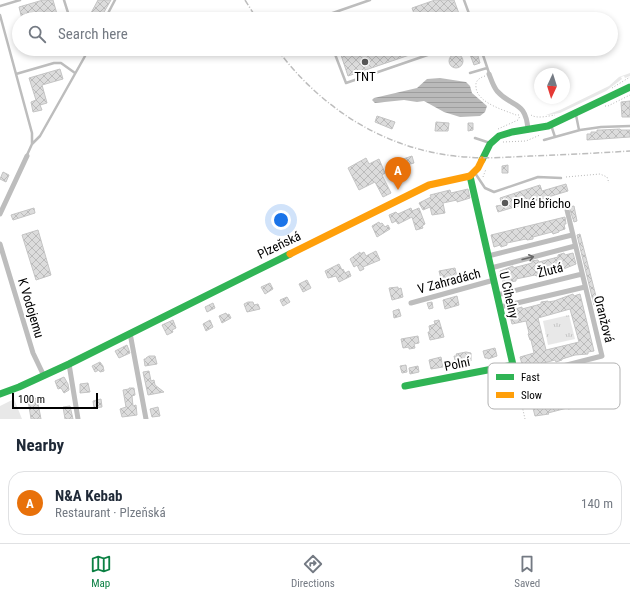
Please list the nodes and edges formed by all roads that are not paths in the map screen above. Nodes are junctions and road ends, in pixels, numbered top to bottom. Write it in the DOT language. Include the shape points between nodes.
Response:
graph roads {
  1 [pos="20,0"];
  2 [pos="64,0"];
  3 [pos="115,0"];
  4 [pos="370,0"];
  5 [pos="464,0"];
  6 [pos="0,6"];
  7 [pos="68,12"];
  8 [pos="109,12"];
  9 [pos="335,12"];
  10 [pos="468,12"];
  11 [pos="0,15"];
  12 [pos="85,56"];
  13 [pos="336,56"];
  14 [pos="425,56"];
  15 [pos="483,56"];
  16 [pos="487,68"];
  17 [pos="75,73"];
  18 [pos="470,73"];
  19 [pos="16,74"];
  20 [pos="489,74"];
  21 [pos="630,87"];
  22 [pos="576,113"];
  23 [pos="551,125"];
  24 [pos="630,126"];
  25 [pos="528,130"];
  26 [pos="579,130"];
  27 [pos="555,137"];
  28 [pos="476,138"];
  29 [pos="544,140"];
  30 [pos="491,143"];
  31 [pos="32,144"];
  32 [pos="27,156"];
  33 [pos="472,174"];
  34 [pos="561,178"];
  35 [pos="566,210"];
  36 [pos="0,214"];
  37 [pos="572,235"];
  38 [pos="0,244"];
  39 [pos="575,246"];
  40 [pos="488,256"];
  41 [pos="491,268"];
  42 [pos="582,274"];
  43 [pos="494,280"];
  44 [pos="585,287"];
  45 [pos="497,295"];
  46 [pos="411,303"];
  47 [pos="500,307"];
  48 [pos="130,333"];
  49 [pos="513,363"];
  50 [pos="575,363"];
  51 [pos="69,364"];
  52 [pos="488,370"];
  53 [pos="44,376"];
  54 [pos="405,386"];
  55 [pos="0,394"];
  56 [pos="78,419"];
  57 [pos="146,419"];
  1 -- 6 [label="lane"];
  2 -- 7 [label="lane"];
  3 -- 8 [label="lane"];
  4 -- 9 [label="lane"];
  5 -- 10 [label="lane"];
  11 -- 19 [label="lane"];
  12 -- 17 [label="lane"];
  13 -- 14 [label="lane" via="346,83"];
  15 -- 16 [label="lane"];
  16 -- 18 [label="lane"];
  16 -- 20 [label="lane"];
  17 -- 19 [label="lane" via="61,64 54,63"];
  17 -- 31 [label="lane" via="40,136"];
  19 -- 31 [label="lane" via="32,133"];
  20 -- 25 [label="street" via="497,90 525,113"];
  21 -- 22 [label="main road"];
  22 -- 23 [label="main road" via="559,118"];
  22 -- 26 [label="lane"];
  23 -- 25 [label="main road"];
  23 -- 27 [label="lane"];
  24 -- 26 [label="lane"];
  25 -- 30 [label="main road" via="502,134"];
  26 -- 27 [label="lane"];
  27 -- 29 [label="lane"];
  28 -- 30 [label="lane"];
  30 -- 33 [label="main road" via="482,162"];
  31 -- 32 [label="lane"];
  32 -- 36 [label="street"];
  33 -- 34 [label="lane" via="485,188 494,192 538,177"];
  33 -- 40 [label="main road, U Cihelny"];
  33 -- 48 [label="main road, Plzeňská" via="429,185"];
  35 -- 37 [label="street, Žlutá"];
  37 -- 39 [label="street, Žlutá"];
  37 -- 40 [label="street"];
  38 -- 53 [label="street, K Vodojemu" via="33,353"];
  41 -- 39 [label="street, Žlutá, one-way"];
  39 -- 42 [label="street, Žlutá"];
  40 -- 41 [label="main road, U Cihelny"];
  41 -- 43 [label="main road, U Cihelny"];
  42 -- 44 [label="street"];
  42 -- 45 [label="street, Žlutá"];
  43 -- 45 [label="main road, U Cihelny"];
  43 -- 46 [label="street, V Zahradách"];
  44 -- 47 [label="street, Oranžová"];
  44 -- 50 [label="street, Oranžová" via="602,356"];
  45 -- 47 [label="main road, U Cihelny"];
  47 -- 49 [label="main road, U Cihelny"];
  48 -- 51 [label="main road, Plzeňská"];
  48 -- 57 [label="street"];
  51 -- 53 [label="main road, Plzeňská"];
  51 -- 56 [label="street"];
  52 -- 54 [label="main road, Polní"];
  53 -- 55 [label="main road, Plzeňská"];
}
